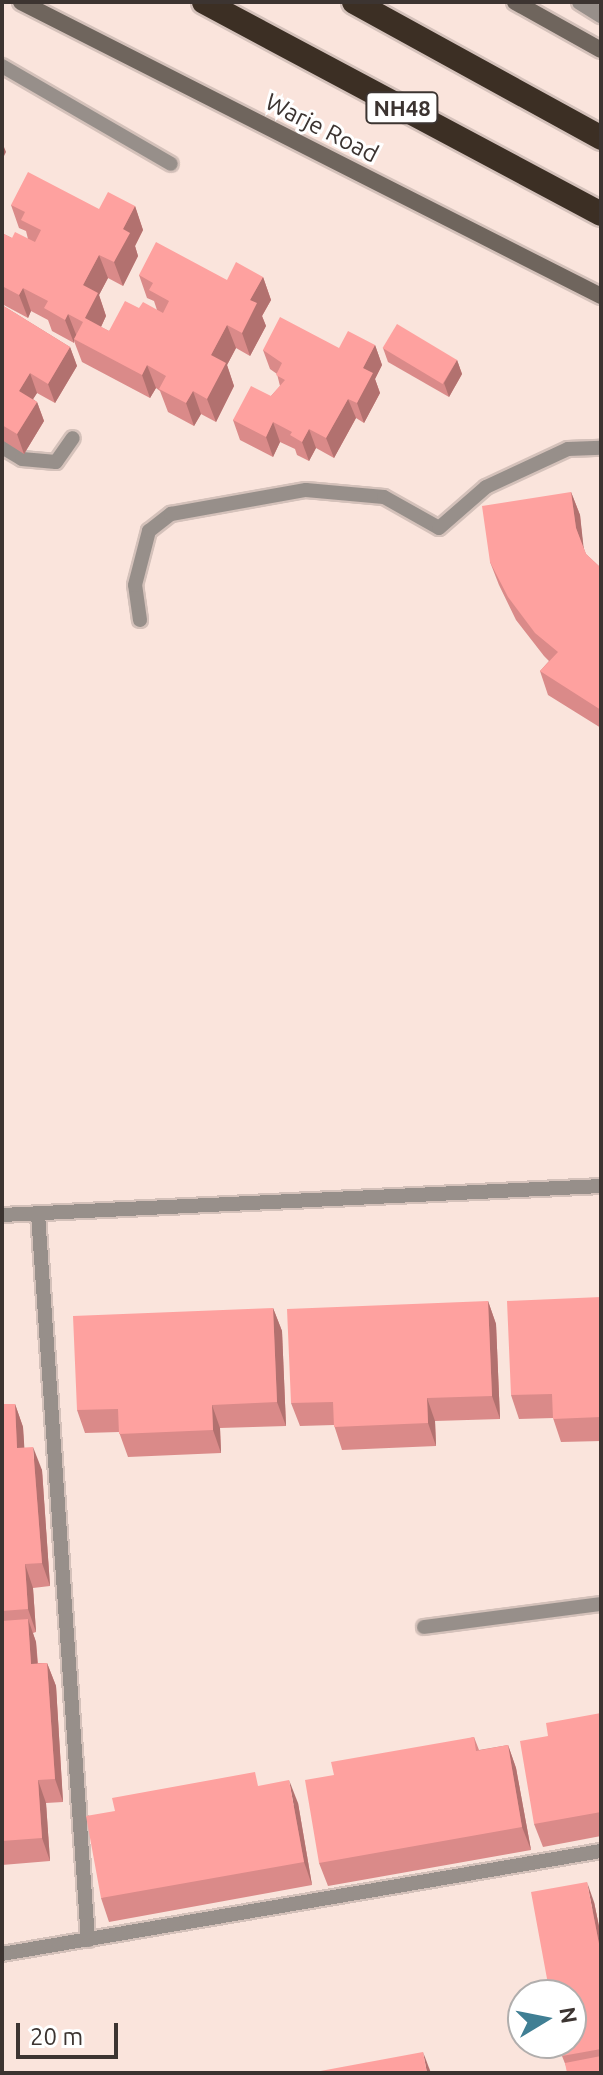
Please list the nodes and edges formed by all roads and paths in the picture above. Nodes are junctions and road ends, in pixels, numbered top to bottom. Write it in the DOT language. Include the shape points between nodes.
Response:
graph roads {
  1 [pos="21,2"];
  2 [pos="204,2"];
  3 [pos="354,2"];
  4 [pos="515,2"];
  5 [pos="580,2"];
  6 [pos="601,15"];
  7 [pos="601,50"];
  8 [pos="2,66"];
  9 [pos="601,138"];
  10 [pos="171,164"];
  11 [pos="601,214"];
  12 [pos="601,296"];
  13 [pos="73,438"];
  14 [pos="2,447"];
  15 [pos="601,448"];
  16 [pos="140,620"];
  17 [pos="601,1186"];
  18 [pos="38,1214"];
  19 [pos="2,1215"];
  20 [pos="601,1604"];
  21 [pos="424,1627"];
  22 [pos="601,1851"];
  23 [pos="88,1940"];
  24 [pos="2,1954"];
  1 -- 12 [label="street, Warje Road"];
  2 -- 11 [label="highway, NH48"];
  3 -- 9 [label="highway, NH48"];
  4 -- 7 [label="street"];
  5 -- 6 [label="street"];
  8 -- 10 [label="lane"];
  13 -- 14 [label="lane" via="56,462 22,459"];
  15 -- 16 [label="lane" via="568,449 486,487 439,528 384,497 306,490 171,514 149,531 135,585"];
  17 -- 18 [label="lane"];
  18 -- 19 [label="lane"];
  18 -- 23 [label="lane"];
  20 -- 21 [label="lane"];
  22 -- 23 [label="lane"];
  23 -- 24 [label="lane"];
}
